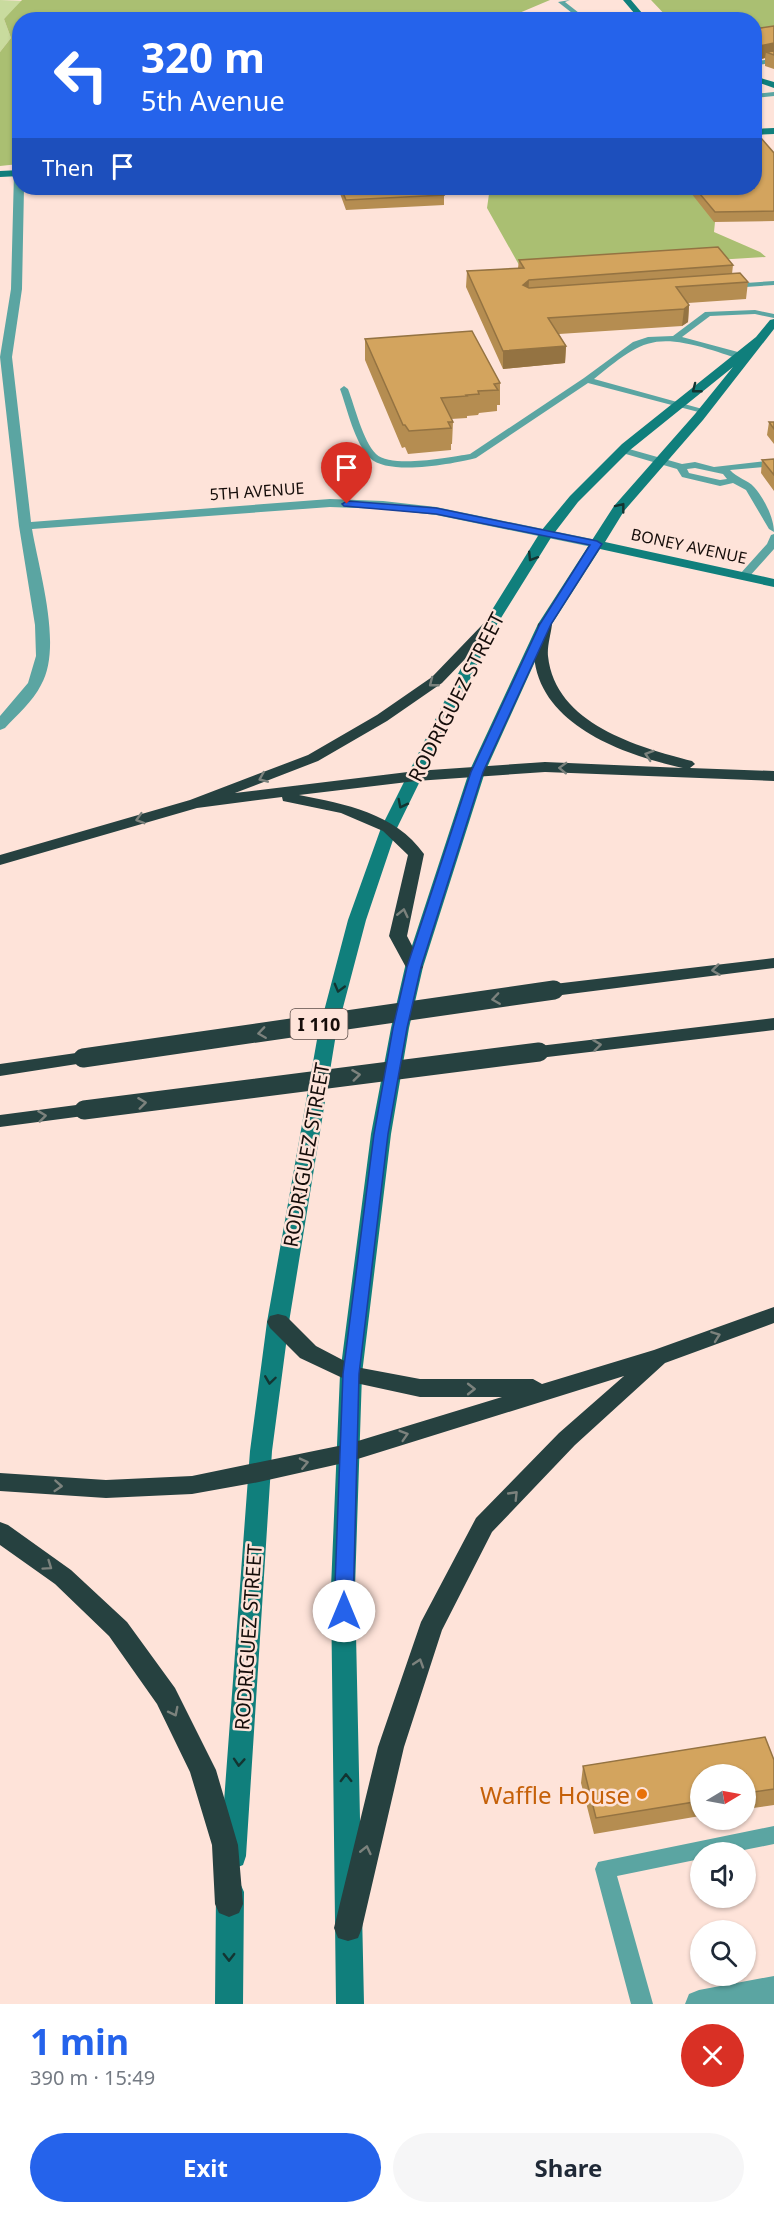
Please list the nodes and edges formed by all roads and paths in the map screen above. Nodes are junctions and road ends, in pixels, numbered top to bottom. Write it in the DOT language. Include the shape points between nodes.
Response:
graph roads {
  1 [pos="567,0"];
  2 [pos="627,0"];
  3 [pos="574,12"];
  4 [pos="638,12"];
  5 [pos="19,195"];
  6 [pos="774,283"];
  7 [pos="723,287"];
  8 [pos="774,316"];
  9 [pos="774,322"];
  10 [pos="676,338"];
  11 [pos="742,356"];
  12 [pos="3,357"];
  13 [pos="586,380"];
  14 [pos="344,389"];
  15 [pos="676,405"];
  16 [pos="703,412"];
  17 [pos="0,436"];
  18 [pos="14,436"];
  19 [pos="622,450"];
  20 [pos="662,460"];
  21 [pos="774,463"];
  22 [pos="681,467"];
  23 [pos="714,469"];
  24 [pos="734,480"];
  25 [pos="25,526"];
  26 [pos="774,529"];
  27 [pos="546,534"];
  28 [pos="774,537"];
  29 [pos="597,544"];
  30 [pos="770,551"];
  31 [pos="744,576"];
  32 [pos="774,583"];
  33 [pos="545,624"];
  34 [pos="489,626"];
  35 [pos="0,725"];
  36 [pos="477,772"];
  37 [pos="748,775"];
  38 [pos="774,776"];
  39 [pos="416,777"];
  40 [pos="267,795"];
  41 [pos="196,803"];
  42 [pos="389,828"];
  43 [pos="0,860"];
  44 [pos="774,963"];
  45 [pos="414,967"];
  46 [pos="774,1024"];
  47 [pos="0,1070"];
  48 [pos="0,1121"];
  49 [pos="774,1315"];
  50 [pos="278,1322"];
  51 [pos="661,1356"];
  52 [pos="351,1374"];
  53 [pos="573,1382"];
  54 [pos="348,1453"];
  55 [pos="259,1473"];
  56 [pos="0,1482"];
  57 [pos="0,1532"];
  58 [pos="774,1835"];
  59 [pos="229,1904"];
  60 [pos="348,1928"];
  61 [pos="774,1990"];
  62 [pos="229,2004"];
  63 [pos="350,2004"];
  64 [pos="642,2004"];
  65 [pos="699,2004"];
  1 -- 3 [label="lane" via="561,2"];
  2 -- 4 [label="main road"];
  5 -- 12 [label="street" via="12,334"];
  6 -- 7 [label="lane"];
  8 -- 10 [label="lane" via="755,312 708,314"];
  9 -- 11 [label="main road, RODRIGUEZ STREET"];
  10 -- 11 [label="lane"];
  10 -- 13 [label="lane" via="637,343"];
  11 -- 15 [label="main road, RODRIGUEZ STREET, one-way"];
  11 -- 16 [label="main road, RODRIGUEZ STREET"];
  12 -- 18 [label="street"];
  13 -- 14 [label="lane" via="474,456 387,464 371,455"];
  13 -- 15 [label="lane"];
  15 -- 16 [label="lane"];
  15 -- 19 [label="main road, RODRIGUEZ STREET"];
  16 -- 20 [label="main road, RODRIGUEZ STREET"];
  17 -- 18 [label="street"];
  18 -- 25 [label="street"];
  19 -- 20 [label="lane"];
  19 -- 27 [label="main road, RODRIGUEZ STREET"];
  20 -- 22 [label="lane"];
  29 -- 20 [label="main road, RODRIGUEZ STREET, one-way" via="620,508"];
  21 -- 23 [label="lane"];
  22 -- 23 [label="lane"];
  22 -- 24 [label="lane" via="685,475 720,483"];
  23 -- 24 [label="lane" via="726,472"];
  24 -- 26 [label="lane" via="750,488"];
  25 -- 27 [label="street, 5TH AVENUE" via="330,503 436,511"];
  25 -- 35 [label="street" via="42,625 43,656 34,684"];
  27 -- 29 [label="street, 5TH AVENUE"];
  27 -- 34 [label="main road, RODRIGUEZ STREET, one-way"];
  28 -- 30 [label="lane"];
  29 -- 31 [label="main road, BONEY AVENUE"];
  29 -- 33 [label="main road, RODRIGUEZ STREET"];
  30 -- 31 [label="lane"];
  31 -- 32 [label="main road, BONEY AVENUE"];
  33 -- 36 [label="main road, RODRIGUEZ STREET"];
  37 -- 33 [label="highway, one-way" via="659,758 628,748 596,731 550,688 541,657"];
  34 -- 39 [label="main road, RODRIGUEZ STREET"];
  34 -- 41 [label="highway, one-way" via="437,680 382,718 313,758"];
  37 -- 36 [label="highway, one-way" via="545,767"];
  36 -- 39 [label="highway"];
  36 -- 45 [label="main road, RODRIGUEZ STREET"];
  37 -- 38 [label="highway"];
  39 -- 40 [label="highway"];
  39 -- 42 [label="main road, RODRIGUEZ STREET, one-way"];
  40 -- 41 [label="highway"];
  40 -- 42 [label="highway" via="345,809"];
  41 -- 43 [label="highway, one-way"];
  45 -- 42 [label="highway, one-way" via="398,936 417,854"];
  42 -- 50 [label="main road, RODRIGUEZ STREET, one-way" via="357,920 327,1034"];
  44 -- 47 [label="highway, I 110, one-way, bridge" via="554,990"];
  45 -- 52 [label="main road, RODRIGUEZ STREET" via="381,1134"];
  48 -- 46 [label="highway, one-way, bridge"];
  51 -- 49 [label="highway, one-way"];
  50 -- 52 [label="highway" via="308,1352"];
  50 -- 55 [label="main road, RODRIGUEZ STREET, one-way"];
  51 -- 53 [label="highway"];
  60 -- 51 [label="highway, one-way" via="391,1747 429,1629 484,1525 567,1439"];
  52 -- 53 [label="highway, one-way" via="420,1388 528,1389"];
  52 -- 54 [label="main road, RODRIGUEZ STREET"];
  54 -- 53 [label="highway, one-way"];
  55 -- 54 [label="highway, one-way"];
  60 -- 54 [label="main road, RODRIGUEZ STREET, one-way" via="343,1588"];
  56 -- 55 [label="highway, one-way" via="106,1489 192,1485"];
  55 -- 59 [label="main road, RODRIGUEZ STREET, one-way"];
  57 -- 59 [label="highway, one-way" via="63,1577 118,1629 166,1696 203,1770 225,1845"];
  58 -- 64 [label="lane" via="605,1869"];
  59 -- 62 [label="main road, RODRIGUEZ STREET, one-way"];
  60 -- 63 [label="main road, RODRIGUEZ STREET"];
  61 -- 65 [label="street"];
}
